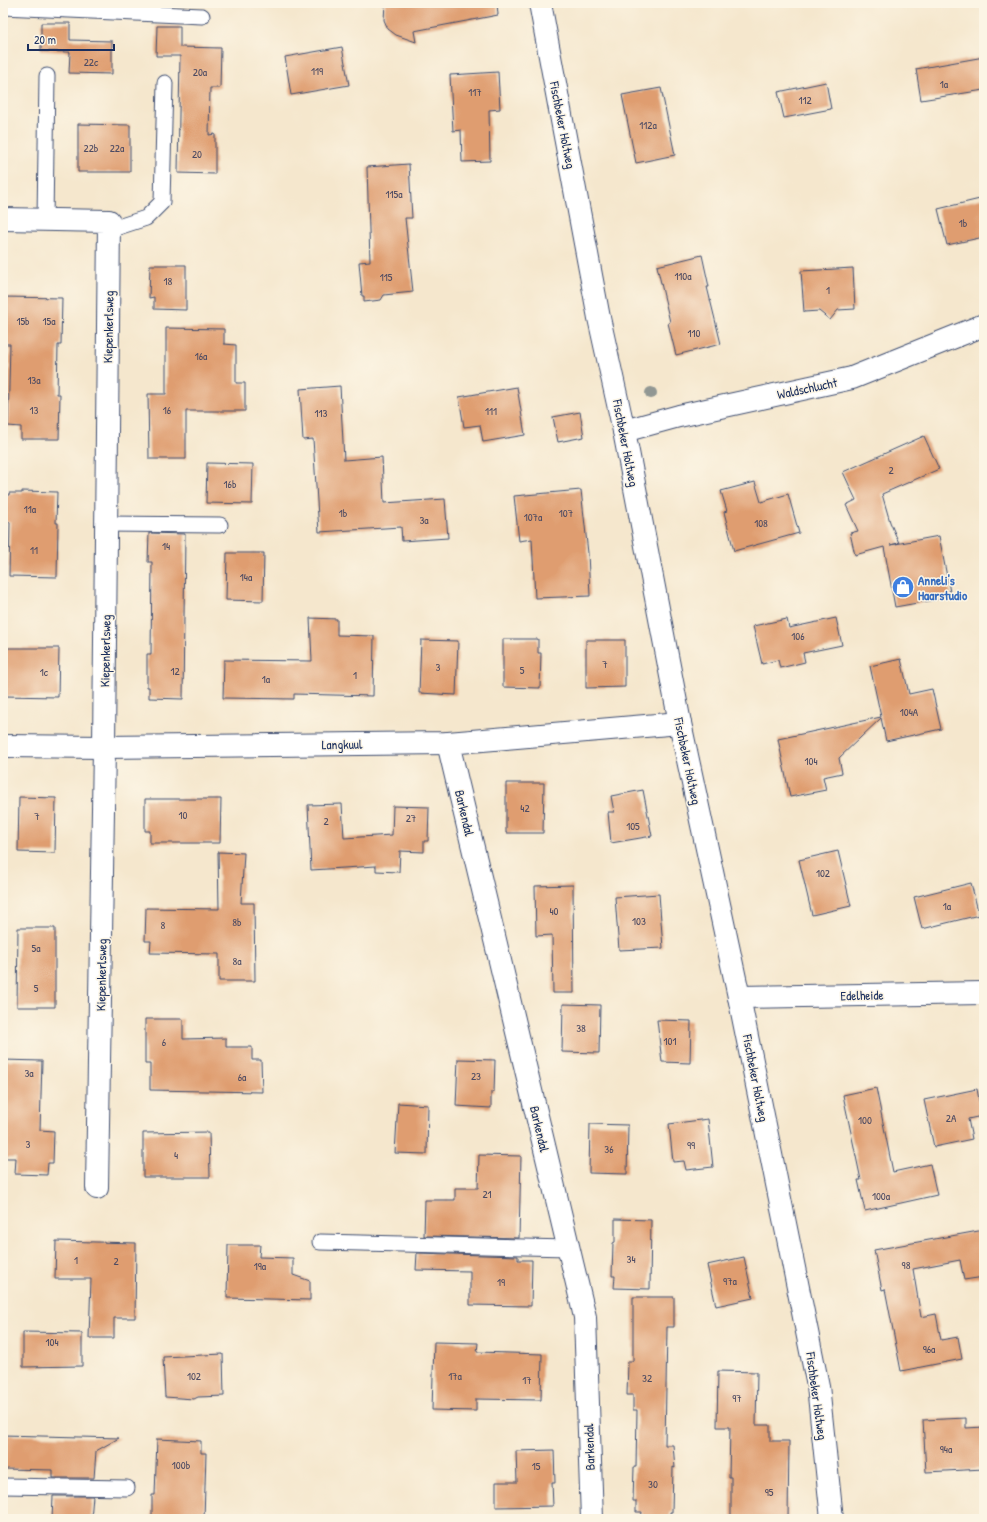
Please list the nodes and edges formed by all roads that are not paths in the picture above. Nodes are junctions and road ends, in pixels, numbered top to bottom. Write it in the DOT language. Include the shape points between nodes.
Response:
graph roads {
  1 [pos="540,3"];
  2 [pos="3,7"];
  3 [pos="202,16"];
  4 [pos="47,76"];
  5 [pos="165,83"];
  6 [pos="3,219"];
  7 [pos="46,220"];
  8 [pos="109,230"];
  9 [pos="984,325"];
  10 [pos="624,431"];
  11 [pos="106,524"];
  12 [pos="220,525"];
  13 [pos="680,722"];
  14 [pos="448,743"];
  15 [pos="3,746"];
  16 [pos="104,747"];
  17 [pos="984,993"];
  18 [pos="739,998"];
  19 [pos="97,1188"];
  20 [pos="320,1242"];
  21 [pos="568,1248"];
  22 [pos="3,1486"];
  23 [pos="127,1488"];
  24 [pos="592,1519"];
  25 [pos="832,1519"];
  1 -- 10 [label="street, Fischbeker Holtweg" via="599,318"];
  2 -- 3 [label="lane"];
  4 -- 7 [label="lane"];
  5 -- 8 [label="lane" via="162,202 146,218"];
  6 -- 7 [label="street"];
  7 -- 8 [label="street" via="109,220"];
  8 -- 11 [label="street, Kiepenkerlsweg"];
  9 -- 10 [label="street, Waldschlucht" via="852,378 679,416"];
  10 -- 13 [label="street, Fischbeker Holtweg"];
  11 -- 12 [label="lane"];
  11 -- 16 [label="street, Kiepenkerlsweg"];
  13 -- 14 [label="street, Langkuul"];
  13 -- 18 [label="street, Fischbeker Holtweg"];
  14 -- 16 [label="street, Langkuul"];
  14 -- 21 [label="street, Barkendal"];
  15 -- 16 [label="street, Langkuul"];
  16 -- 19 [label="street, Kiepenkerlsweg"];
  17 -- 18 [label="street, Edelheide"];
  18 -- 25 [label="street, Fischbeker Holtweg" via="818,1386"];
  20 -- 21 [label="lane"];
  21 -- 24 [label="street, Barkendal" via="585,1317"];
  22 -- 23 [label="lane"];
}
